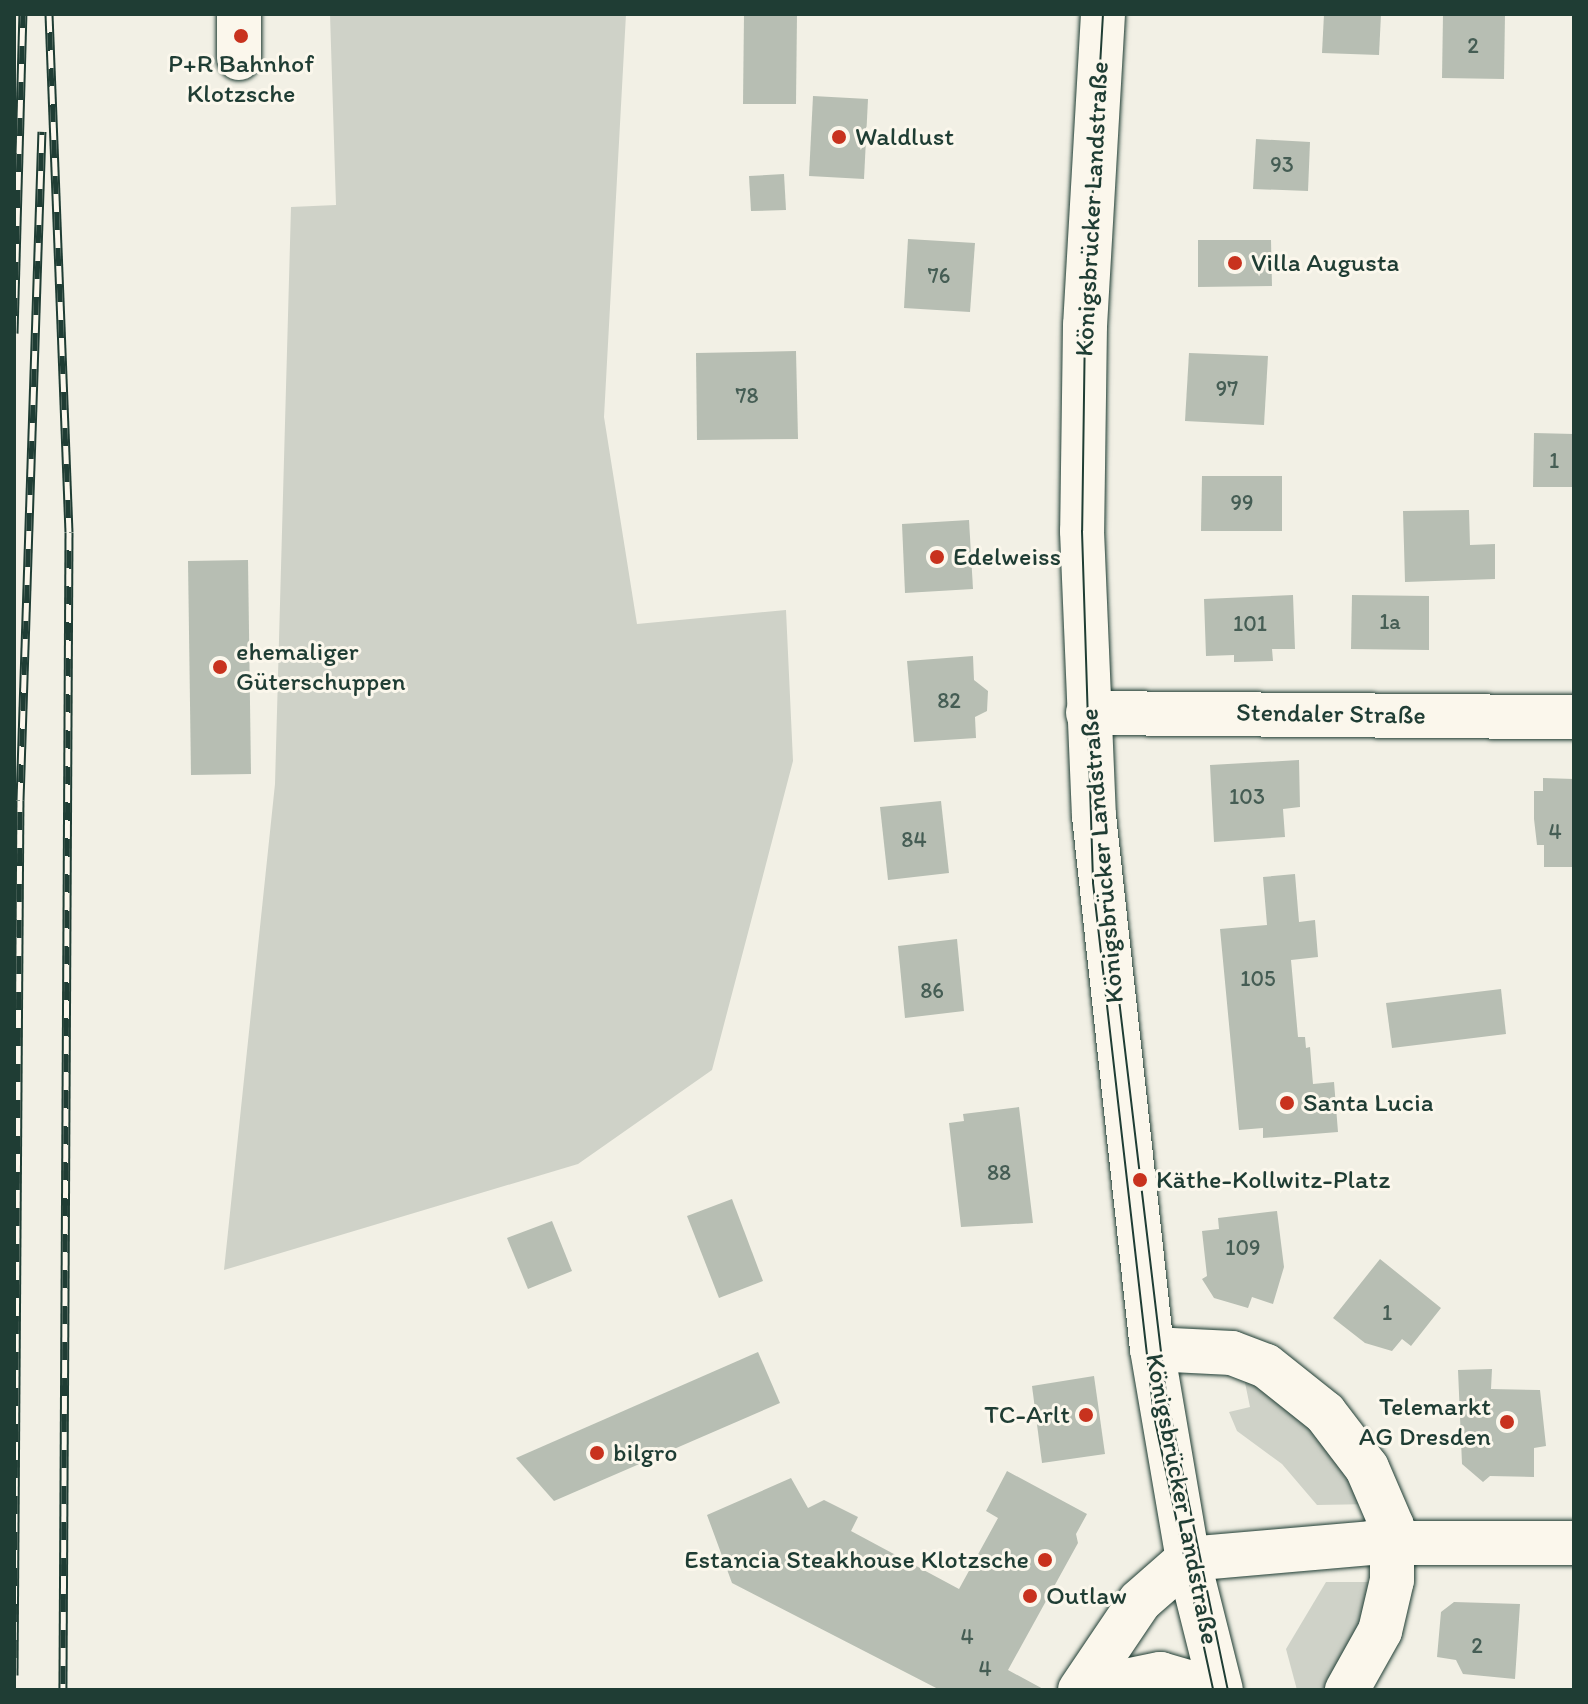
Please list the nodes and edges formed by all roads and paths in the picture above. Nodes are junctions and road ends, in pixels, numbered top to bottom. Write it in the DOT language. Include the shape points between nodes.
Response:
graph roads {
  1 [pos="239,14"];
  2 [pos="1103,14"];
  3 [pos="239,58"];
  4 [pos="1088,713"];
  5 [pos="1574,717"];
  6 [pos="1152,1349"];
  7 [pos="1382,1543"];
  8 [pos="1574,1543"];
  9 [pos="1188,1559"];
  10 [pos="1081,1690"];
  11 [pos="1215,1690"];
  12 [pos="1221,1690"];
  13 [pos="1347,1690"];
  1 -- 3 [label="main road"];
  2 -- 4 [label="main road, Königsbrücker Landstraße" via="1085,325 1082,531"];
  4 -- 5 [label="main road, Stendaler Straße"];
  4 -- 6 [label="main road, Königsbrücker Landstraße" via="1094,816"];
  6 -- 7 [label="main road" via="1232,1353 1297,1386 1367,1468 1389,1516"];
  6 -- 9 [label="main road, Königsbrücker Landstraße"];
  7 -- 8 [label="main road"];
  7 -- 9 [label="main road"];
  7 -- 13 [label="main road" via="1388,1606 1369,1656"];
  9 -- 10 [label="main road" via="1140,1601"];
  9 -- 12 [label="main road, Königsbrücker Landstraße"];
  10 -- 11 [label="main road" via="1150,1674"];
}
